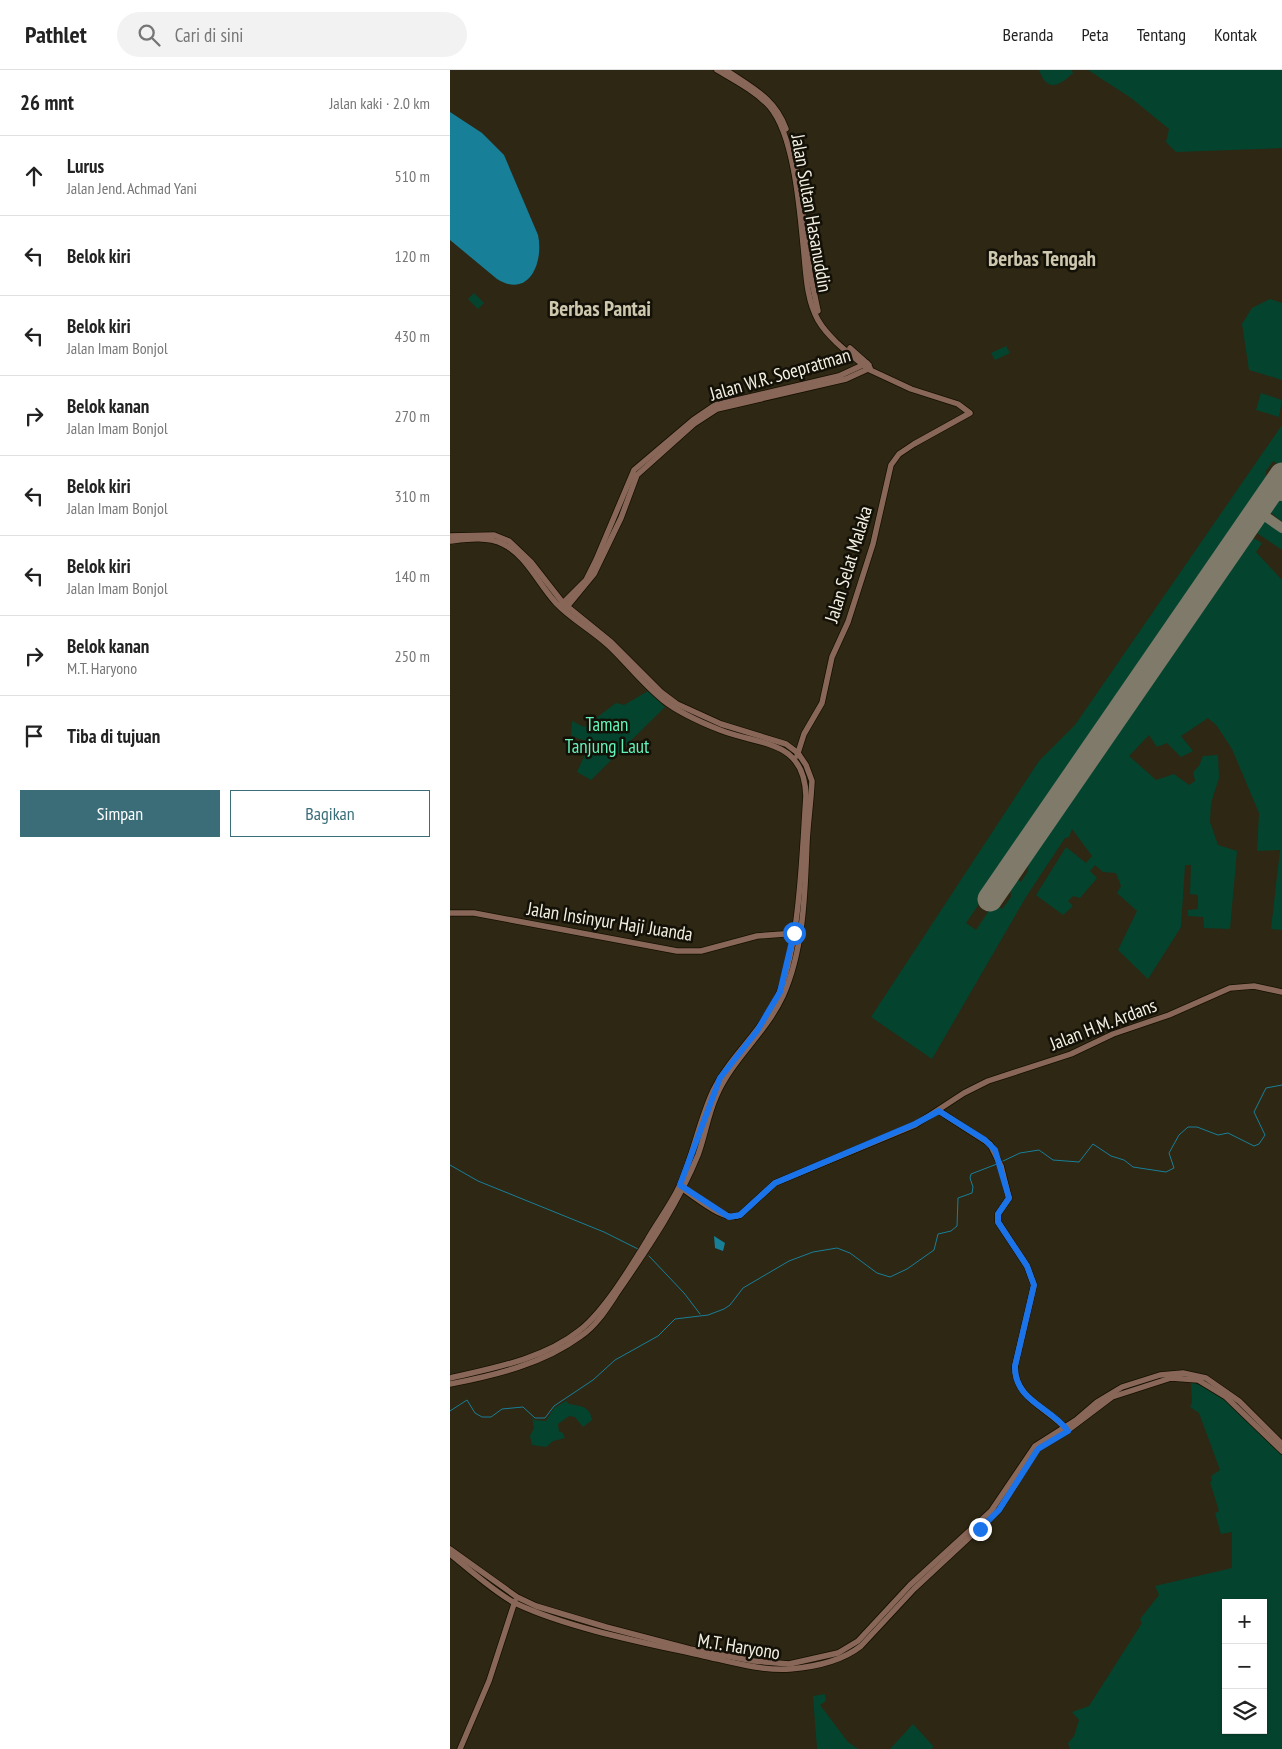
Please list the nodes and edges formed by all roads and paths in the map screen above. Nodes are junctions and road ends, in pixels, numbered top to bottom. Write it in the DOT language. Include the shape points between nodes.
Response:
graph roads {
  1 [pos="717,70"];
  2 [pos="726,70"];
  3 [pos="869,367"];
  4 [pos="612,531"];
  5 [pos="450,536"];
  6 [pos="457,538"];
  7 [pos="450,541"];
  8 [pos="554,593"];
  9 [pos="574,593"];
  10 [pos="564,607"];
  11 [pos="797,756"];
  12 [pos="450,913"];
  13 [pos="796,933"];
  14 [pos="1282,992"];
  15 [pos="939,1111"];
  16 [pos="681,1187"];
  17 [pos="552,1350"];
  18 [pos="450,1378"];
  19 [pos="450,1384"];
  20 [pos="1246,1412"];
  21 [pos="1066,1429"];
  22 [pos="1282,1444"];
  23 [pos="1282,1451"];
  24 [pos="450,1549"];
  25 [pos="450,1554"];
  26 [pos="516,1600"];
  27 [pos="460,1749"];
  1 -- 3 [label="street, Jalan Sultan Hasanuddin" via="763,101 778,120 790,160 806,274 815,313 829,334"];
  2 -- 3 [label="street, Jalan Sultan Hasanuddin" via="771,101 782,118 802,202 810,272 819,314 833,333"];
  3 -- 4 [label="street, Jalan W.R. Soepratman" via="846,379 717,409 669,442 636,472"];
  3 -- 11 [label="street, Jalan Selat Malaka" via="911,389 958,404 970,413 914,444 899,454 891,465 874,544 848,622 832,657 822,704 804,734"];
  4 -- 9 [label="street, Jalan W.R. Soepratman" via="586,580"];
  4 -- 10 [label="street, Jalan W.R. Soepratman" via="590,581"];
  5 -- 6 [label="street"];
  6 -- 7 [label="street"];
  6 -- 8 [label="street" via="494,535 509,541 531,562"];
  6 -- 10 [label="street" via="483,539 504,545"];
  8 -- 9 [label="street"];
  8 -- 10 [label="street"];
  9 -- 10 [label="street, Jalan W.R. Soepratman"];
  10 -- 11 [label="street" via="611,642 661,692 678,704 721,724 785,743"];
  11 -- 13 [label="street" via="806,765 812,782"];
  12 -- 13 [label="street, Jalan Insinyur Haji Juanda" via="474,913 683,952 718,948 757,936"];
  13 -- 16 [label="street" via="794,960 784,995 762,1032 724,1080 715,1098 698,1154"];
  14 -- 15 [label="street, Jalan H.M. Ardans" via="1249,985 1230,988 1071,1054 988,1081"];
  15 -- 16 [label="street, Jalan H.M. Ardans" via="908,1128 775,1183 740,1215 729,1217"];
  15 -- 21 [label="street" via="995,1150 1009,1198 998,1219 1027,1266 1034,1291 1015,1366 1016,1376 1027,1397"];
  16 -- 17 [label="street" via="643,1251 591,1320"];
  17 -- 18 [label="street"];
  17 -- 19 [label="street" via="517,1368"];
  20 -- 21 [label="street, M.T. Haryono" via="1215,1382 1197,1375 1173,1373 1108,1394"];
  20 -- 22 [label="street"];
  20 -- 23 [label="street"];
  21 -- 26 [label="street, M.T. Haryono" via="1031,1450 991,1512 858,1642 838,1653 797,1662 772,1663 690,1649"];
  24 -- 26 [label="street, M.T. Haryono"];
  25 -- 26 [label="street, M.T. Haryono"];
  26 -- 27 [label="street"];
}
